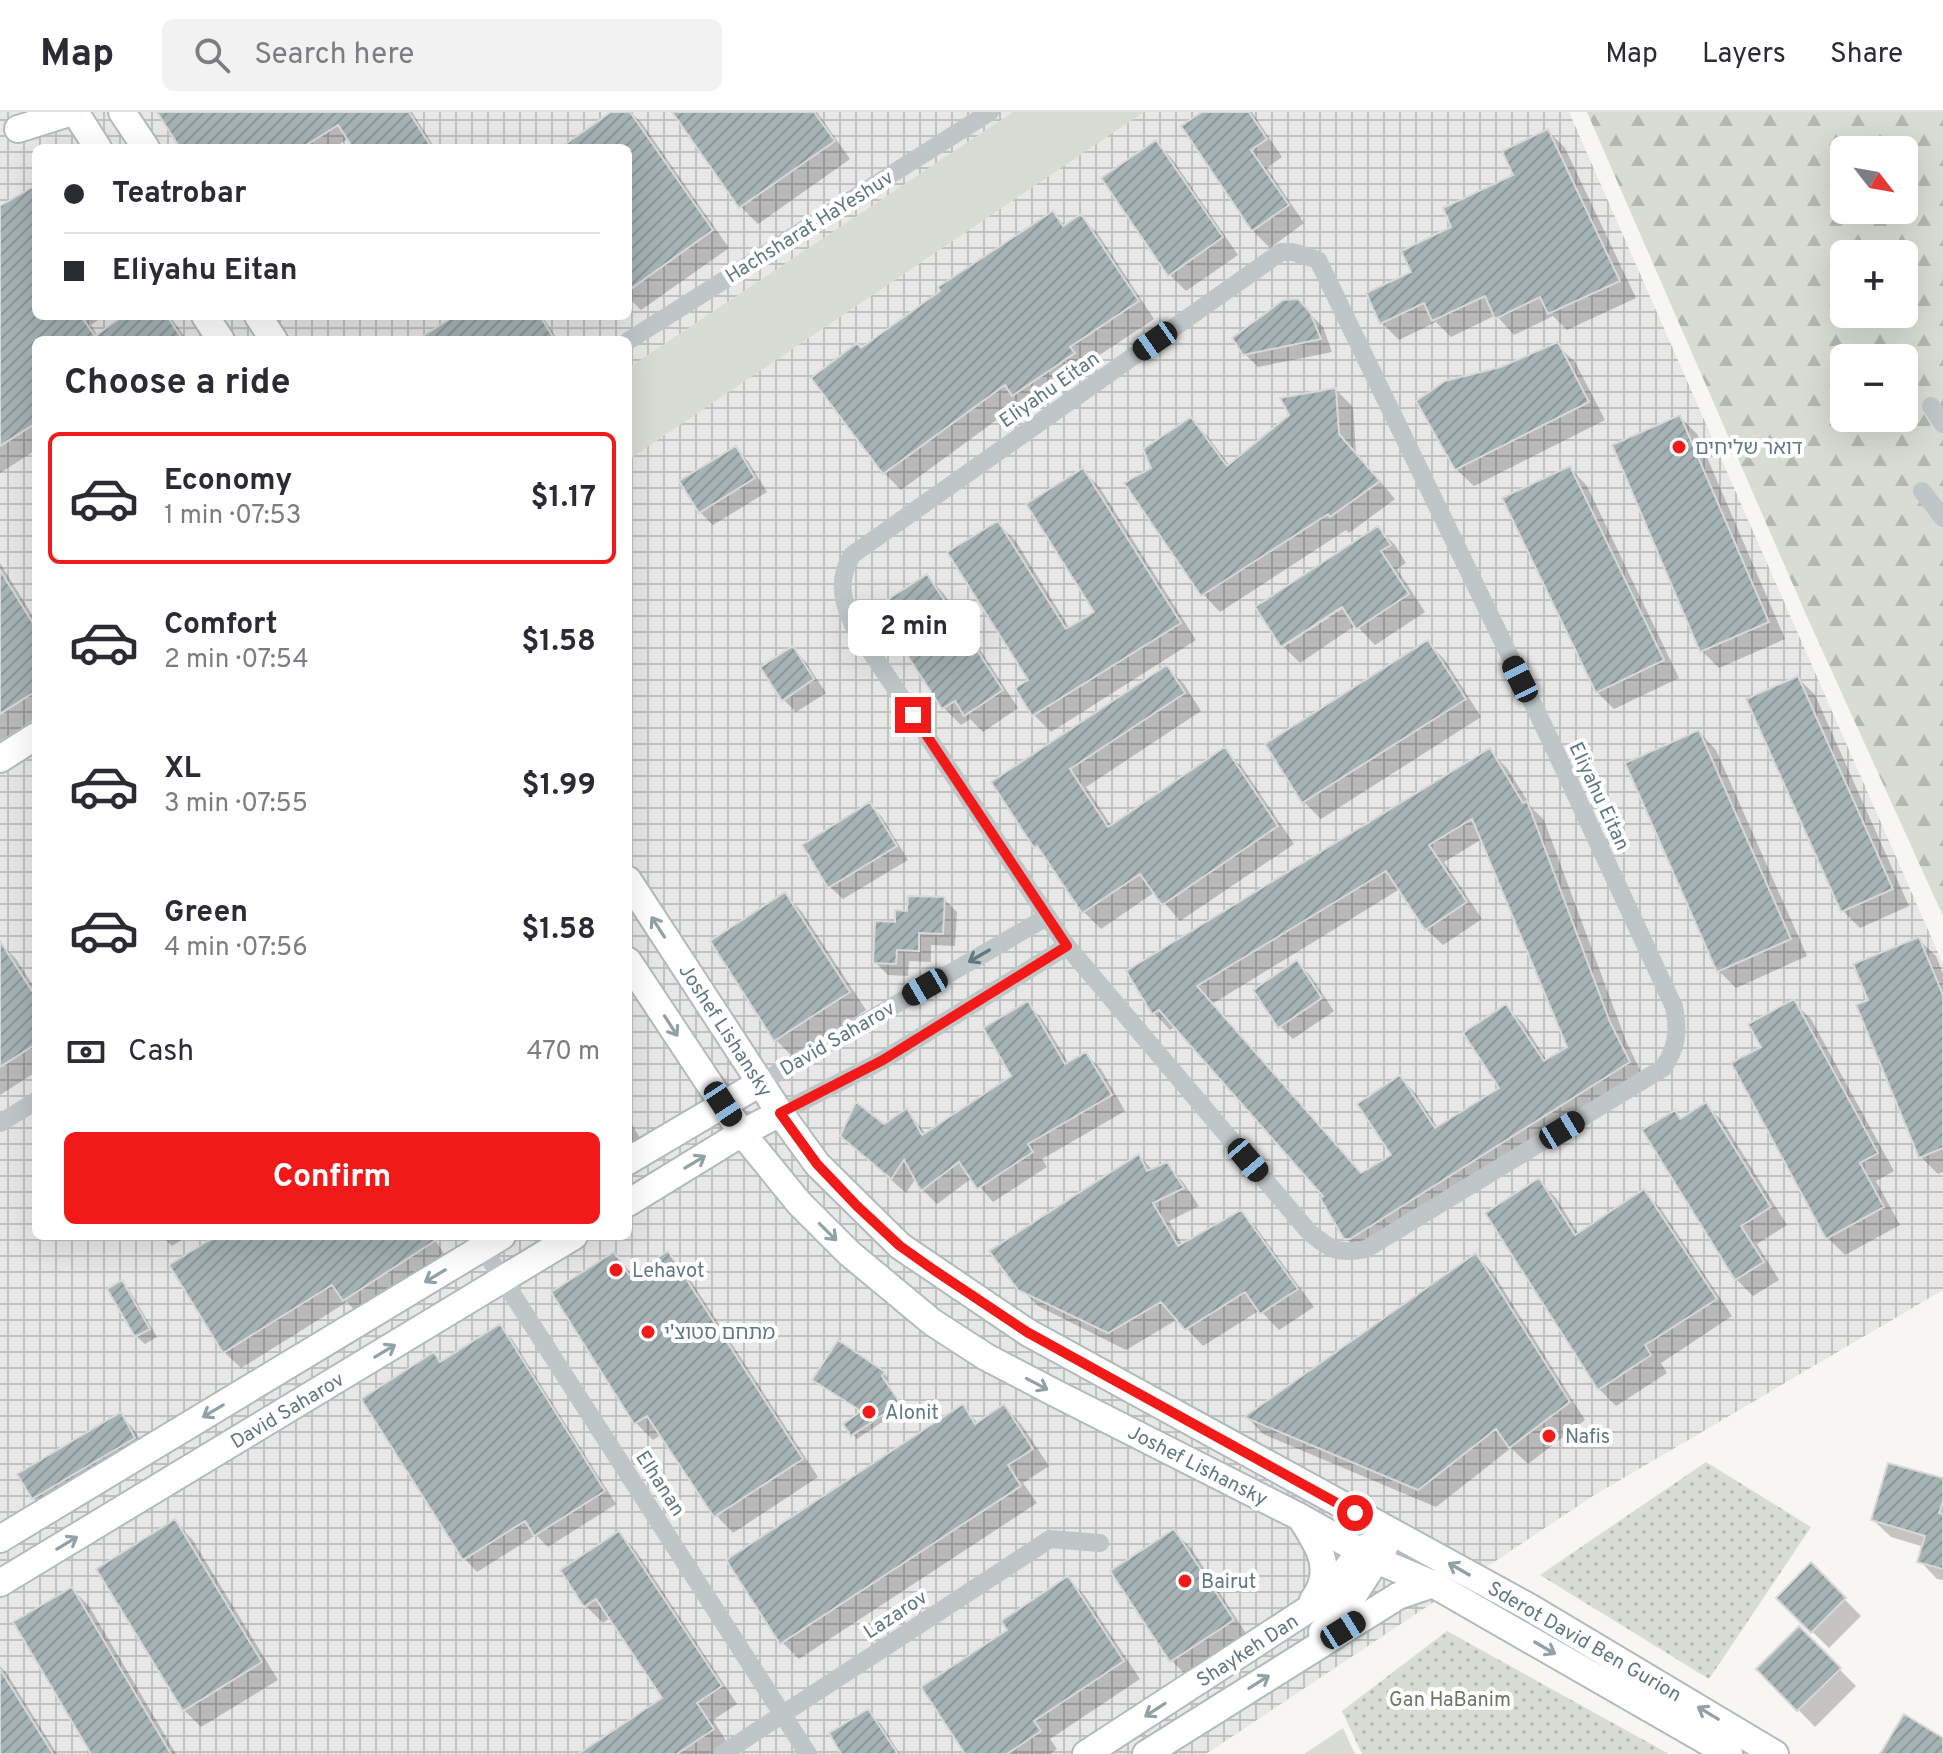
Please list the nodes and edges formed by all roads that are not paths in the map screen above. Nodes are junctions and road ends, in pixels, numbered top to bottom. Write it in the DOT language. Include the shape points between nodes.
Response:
graph roads {
  1 [pos="74,112"];
  2 [pos="122,112"];
  3 [pos="984,114"];
  4 [pos="18,128"];
  5 [pos="95,144"];
  6 [pos="143,144"];
  7 [pos="632,338"];
  8 [pos="1931,406"];
  9 [pos="1943,424"];
  10 [pos="1922,491"];
  11 [pos="1943,518"];
  12 [pos="32,739"];
  13 [pos="0,759"];
  14 [pos="632,886"];
  15 [pos="1047,917"];
  16 [pos="1067,946"];
  17 [pos="632,967"];
  18 [pos="760,1083"];
  19 [pos="32,1103"];
  20 [pos="723,1104"];
  21 [pos="780,1113"];
  22 [pos="0,1123"];
  23 [pos="742,1133"];
  24 [pos="632,1159"];
  25 [pos="632,1201"];
  26 [pos="487,1240"];
  27 [pos="567,1240"];
  28 [pos="504,1279"];
  29 [pos="1300,1517"];
  30 [pos="1395,1531"];
  31 [pos="0,1539"];
  32 [pos="1100,1543"];
  33 [pos="1368,1555"];
  34 [pos="0,1583"];
  35 [pos="1433,1584"];
  36 [pos="1301,1615"];
  37 [pos="1289,1663"];
  38 [pos="783,1714"];
  39 [pos="722,1754"];
  40 [pos="808,1754"];
  41 [pos="1086,1754"];
  42 [pos="1146,1754"];
  43 [pos="1729,1754"];
  44 [pos="1775,1754"];
  1 -- 4 [label="main road"];
  1 -- 5 [label="main road"];
  2 -- 6 [label="main road"];
  3 -- 7 [label="street, Hachsharat HaYeshuv"];
  8 -- 9 [label="street"];
  10 -- 11 [label="street"];
  12 -- 13 [label="main road"];
  18 -- 14 [label="main road, Joshef Lishansky, one-way"];
  15 -- 16 [label="street, Eliyahu Eitan"];
  15 -- 16 [label="street, Eliyahu Eitan" via="853,625 844,604 844,569 852,555 1281,252 1318,260 1674,1007 1678,1028 1671,1056 1663,1068 1366,1249 1331,1250 1309,1232"];
  15 -- 18 [label="street, David Saharov, one-way"];
  16 -- 21 [label="street, David Saharov" via="883,1060"];
  17 -- 20 [label="main road, Joshef Lishansky, one-way"];
  18 -- 20 [label="main road, David Saharov"];
  18 -- 21 [label="main road, Joshef Lishansky"];
  19 -- 22 [label="street"];
  20 -- 23 [label="main road, Joshef Lishansky"];
  20 -- 24 [label="main road, David Saharov"];
  21 -- 23 [label="main road, David Saharov"];
  21 -- 30 [label="main road, Joshef Lishansky" via="817,1164 857,1206 934,1270 1067,1355"];
  25 -- 23 [label="main road, David Saharov, one-way"];
  23 -- 29 [label="main road, Joshef Lishansky, one-way" via="799,1203 849,1253 932,1322 986,1357"];
  26 -- 28 [label="street, Elhanan"];
  26 -- 31 [label="main road, David Saharov, one-way"];
  27 -- 28 [label="main road, David Saharov"];
  34 -- 28 [label="main road, David Saharov, one-way"];
  28 -- 38 [label="street, Elhanan"];
  29 -- 33 [label="main road, Joshef Lishansky"];
  29 -- 36 [label="main road" via="1319,1546 1325,1568 1320,1590"];
  30 -- 33 [label="main road"];
  44 -- 30 [label="main road, Sderot David Ben Gurion, one-way"];
  32 -- 38 [label="street, Lazarov" via="1050,1539"];
  33 -- 35 [label="main road, Sderot David Ben Gurion"];
  33 -- 36 [label="main road, Shaykeh Dan"];
  33 -- 37 [label="main road" via="1342,1613"];
  35 -- 37 [label="main road, Shaykeh Dan" via="1398,1596"];
  35 -- 43 [label="main road, Sderot David Ben Gurion, one-way"];
  36 -- 41 [label="main road, Shaykeh Dan, one-way"];
  42 -- 37 [label="main road, Shaykeh Dan, one-way"];
  38 -- 39 [label="street, Lazarov"];
  38 -- 40 [label="street, Elhanan"];
}
